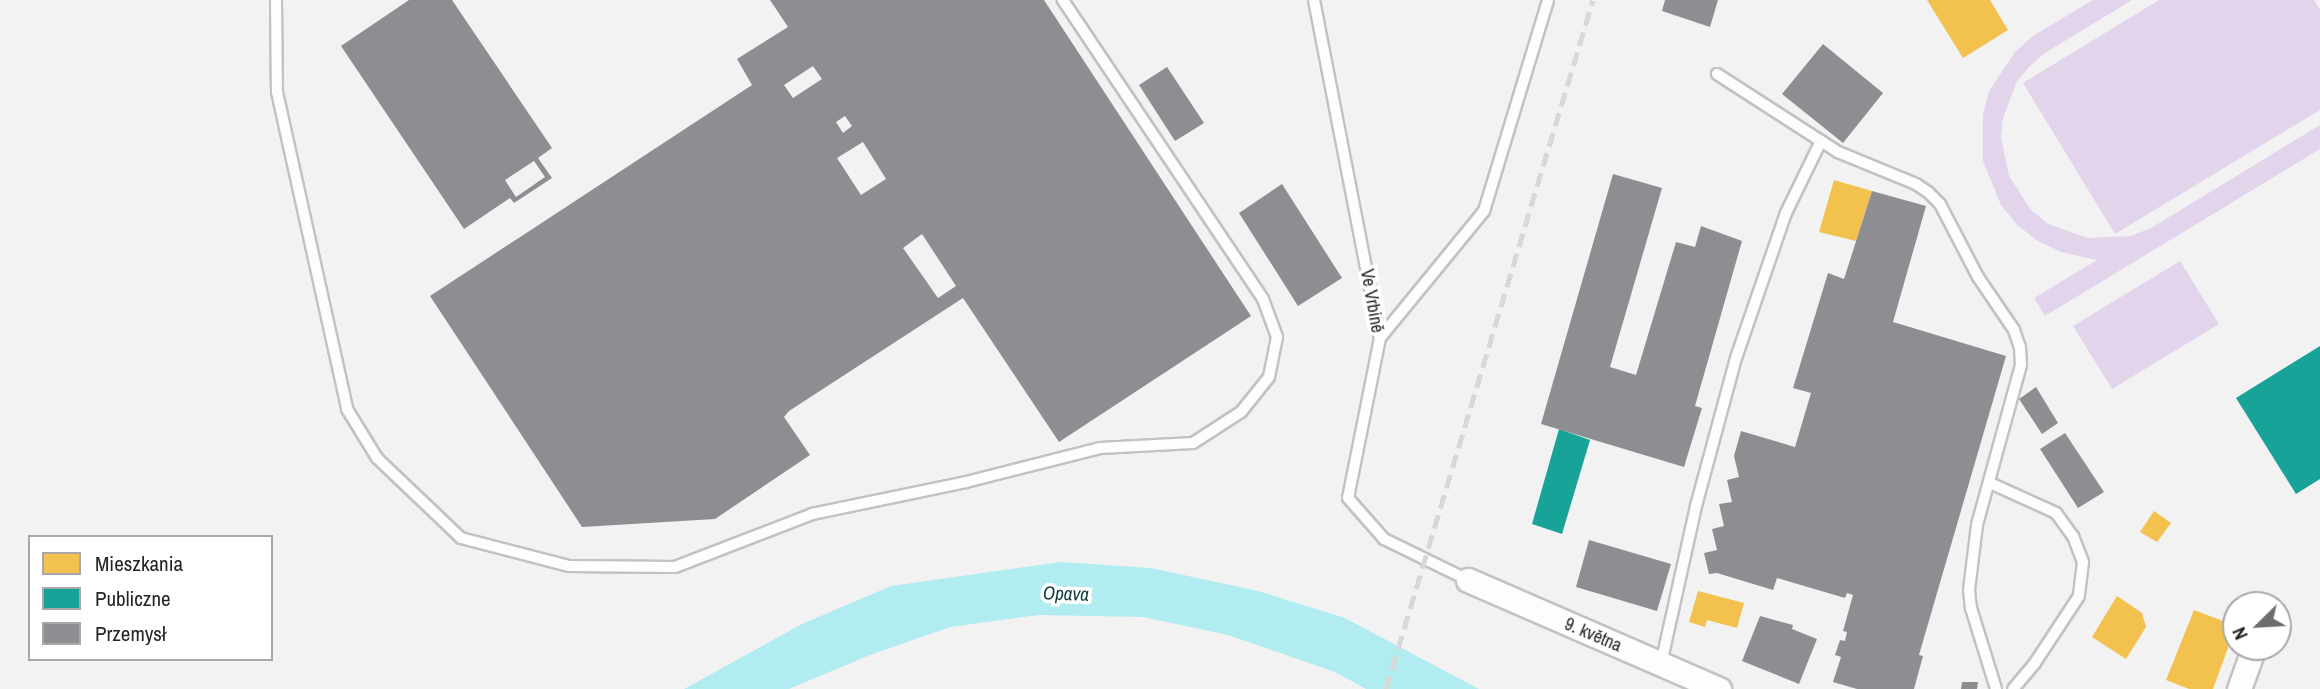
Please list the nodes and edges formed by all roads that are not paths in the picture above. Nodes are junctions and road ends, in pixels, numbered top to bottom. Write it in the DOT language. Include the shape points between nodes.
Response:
graph roads {
  1 [pos="276,0"];
  2 [pos="1063,0"];
  3 [pos="1314,0"];
  4 [pos="1548,0"];
  5 [pos="1717,75"];
  6 [pos="1821,141"];
  7 [pos="1380,338"];
  8 [pos="1990,483"];
  9 [pos="1468,580"];
  10 [pos="2249,661"];
  11 [pos="1661,664"];
  12 [pos="1719,689"];
  13 [pos="1996,689"];
  14 [pos="2013,689"];
  15 [pos="2239,689"];
  1 -- 2 [label="lane" via="278,92 347,409 377,458 461,538 569,566 675,568 812,514 1100,448 1193,443 1241,412 1269,377 1278,337 1263,299"];
  3 -- 7 [label="lane, Ve Vrbině"];
  4 -- 7 [label="lane" via="1484,211"];
  5 -- 6 [label="lane"];
  6 -- 8 [label="lane" via="1928,192 1940,204 1978,276 2014,330 2021,365"];
  6 -- 11 [label="lane" via="1786,213 1736,358 1696,506"];
  7 -- 9 [label="lane, Ve Vrbině" via="1348,498 1384,540"];
  8 -- 13 [label="lane" via="1977,525 1969,590 1970,608"];
  8 -- 14 [label="lane" via="2056,513 2073,536 2083,562 2079,596"];
  9 -- 11 [label="street, 9. května"];
  10 -- 15 [label="street"];
  11 -- 12 [label="street, 9. května"];
}
